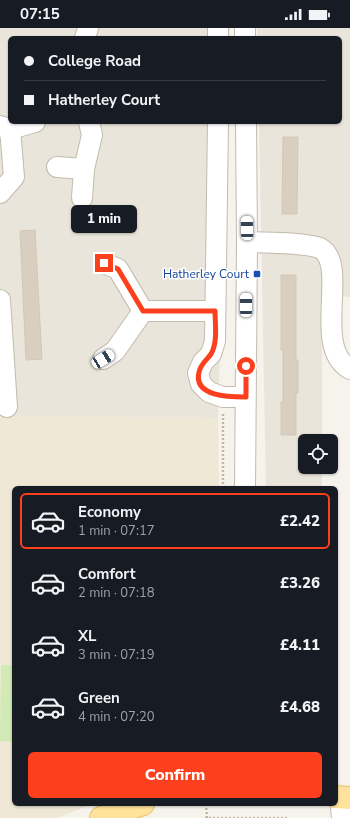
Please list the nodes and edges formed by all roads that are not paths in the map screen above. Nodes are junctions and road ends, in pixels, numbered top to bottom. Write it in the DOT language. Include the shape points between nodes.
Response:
graph roads {
  1 [pos="23,124"];
  2 [pos="89,124"];
  3 [pos="246,124"];
  4 [pos="5,127"];
  5 [pos="218,127"];
  6 [pos="57,167"];
  7 [pos="84,169"];
  8 [pos="0,193"];
  9 [pos="82,198"];
  10 [pos="247,242"];
  11 [pos="104,263"];
  12 [pos="0,300"];
  13 [pos="143,311"];
  14 [pos="215,311"];
  15 [pos="103,359"];
  16 [pos="350,369"];
  17 [pos="246,397"];
  18 [pos="7,407"];
  19 [pos="245,486"];
  20 [pos="137,806"];
  21 [pos="101,818"];
  1 -- 4 [label="street"];
  2 -- 7 [label="street" via="92,135"];
  3 -- 10 [label="street"];
  4 -- 8 [label="street" via="14,177"];
  5 -- 14 [label="street"];
  6 -- 7 [label="street"];
  7 -- 9 [label="street"];
  10 -- 16 [label="street" via="320,248 335,262 335,350 342,363"];
  10 -- 17 [label="street"];
  11 -- 13 [label="street" via="118,269"];
  12 -- 18 [label="street"];
  13 -- 14 [label="street"];
  13 -- 15 [label="street" via="115,351"];
  14 -- 17 [label="street" via="211,354 203,362 198,373 201,384 209,392 222,397"];
  17 -- 19 [label="street"];
  20 -- 21 [label="main road"];
}
